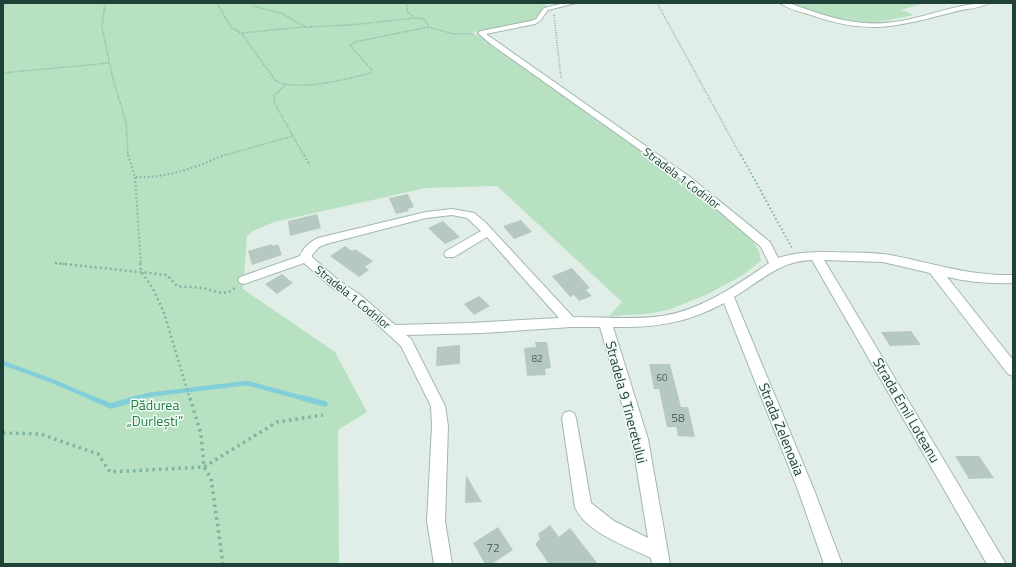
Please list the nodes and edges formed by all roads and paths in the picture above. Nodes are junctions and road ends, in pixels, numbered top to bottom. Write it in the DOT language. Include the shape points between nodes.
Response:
graph roads {
  1 [pos="105,3"];
  2 [pos="217,3"];
  3 [pos="253,3"];
  4 [pos="407,3"];
  5 [pos="573,3"];
  6 [pos="657,3"];
  7 [pos="783,3"];
  8 [pos="986,3"];
  9 [pos="553,6"];
  10 [pos="415,18"];
  11 [pos="305,28"];
  12 [pos="428,28"];
  13 [pos="241,33"];
  14 [pos="481,33"];
  15 [pos="109,63"];
  16 [pos="3,73"];
  17 [pos="285,85"];
  18 [pos="563,92"];
  19 [pos="293,136"];
  20 [pos="310,166"];
  21 [pos="135,177"];
  22 [pos="488,232"];
  23 [pos="450,254"];
  24 [pos="816,256"];
  25 [pos="797,257"];
  26 [pos="306,258"];
  27 [pos="56,263"];
  28 [pos="776,264"];
  29 [pos="141,271"];
  30 [pos="935,271"];
  31 [pos="1013,278"];
  32 [pos="244,280"];
  33 [pos="727,295"];
  34 [pos="570,322"];
  35 [pos="605,322"];
  36 [pos="392,330"];
  37 [pos="1013,370"];
  38 [pos="323,415"];
  39 [pos="569,418"];
  40 [pos="3,433"];
  41 [pos="204,467"];
  42 [pos="660,558"];
  43 [pos="222,564"];
  44 [pos="443,564"];
  45 [pos="833,564"];
  46 [pos="997,564"];
  1 -- 15 [label="path" via="102,27"];
  2 -- 13 [label="path" via="231,27"];
  3 -- 11 [label="path" via="259,8 283,14 298,26"];
  4 -- 10 [label="path" via="407,12"];
  5 -- 9 [label="street"];
  6 -- 25 [label="path"];
  7 -- 8 [label="street" via="844,23 869,26 894,24"];
  9 -- 14 [label="street" via="546,9 533,23"];
  9 -- 18 [label="path"];
  10 -- 11 [label="path"];
  10 -- 12 [label="path" via="424,19"];
  11 -- 13 [label="path"];
  12 -- 14 [label="path" via="458,35"];
  12 -- 17 [label="path" via="355,42 350,46 372,70 366,75 296,86"];
  13 -- 17 [label="path" via="276,81"];
  14 -- 18 [label="street, Stradela 1 Codrilor"];
  15 -- 16 [label="path"];
  15 -- 21 [label="path" via="126,122 127,152"];
  17 -- 19 [label="path" via="274,96 274,102"];
  18 -- 28 [label="street, Stradela 1 Codrilor" via="687,179 766,245"];
  19 -- 20 [label="path"];
  19 -- 21 [label="path" via="229,153 197,167 148,178"];
  21 -- 29 [label="path"];
  22 -- 23 [label="street"];
  22 -- 26 [label="street, Stradela 1 Codrilor" via="466,214 452,212 426,215 322,241 309,248"];
  22 -- 34 [label="street, Stradela 1 Codrilor"];
  24 -- 25 [label="street"];
  24 -- 30 [label="street" via="881,258"];
  24 -- 46 [label="street, Strada Emil Loteanu"];
  25 -- 28 [label="street"];
  26 -- 32 [label="street, Stradela 1 Codrilor"];
  26 -- 36 [label="street, Stradela 1 Codrilor"];
  27 -- 29 [label="path"];
  28 -- 33 [label="street, Stradela 1 Codrilor"];
  29 -- 32 [label="path" via="167,275 177,286 202,288 220,293 231,292"];
  29 -- 41 [label="path" via="163,310 201,434"];
  30 -- 31 [label="street" via="972,277"];
  30 -- 37 [label="street"];
  33 -- 35 [label="street, Stradela 1 Codrilor" via="696,310 657,322"];
  33 -- 45 [label="street, Strada Zelenoaia" via="806,490"];
  34 -- 35 [label="street, Stradela 1 Codrilor"];
  34 -- 36 [label="street, Stradela 1 Codrilor"];
  35 -- 42 [label="street, Stradela 9 Tineretului" via="640,439"];
  36 -- 44 [label="street" via="406,343 438,406 440,426 436,521"];
  38 -- 41 [label="path" via="277,422"];
  39 -- 42 [label="street, Stradela 9 Tineretului" via="583,507 598,522"];
  40 -- 41 [label="path" via="40,434 98,454 110,472"];
  41 -- 43 [label="path" via="211,478"];
}
